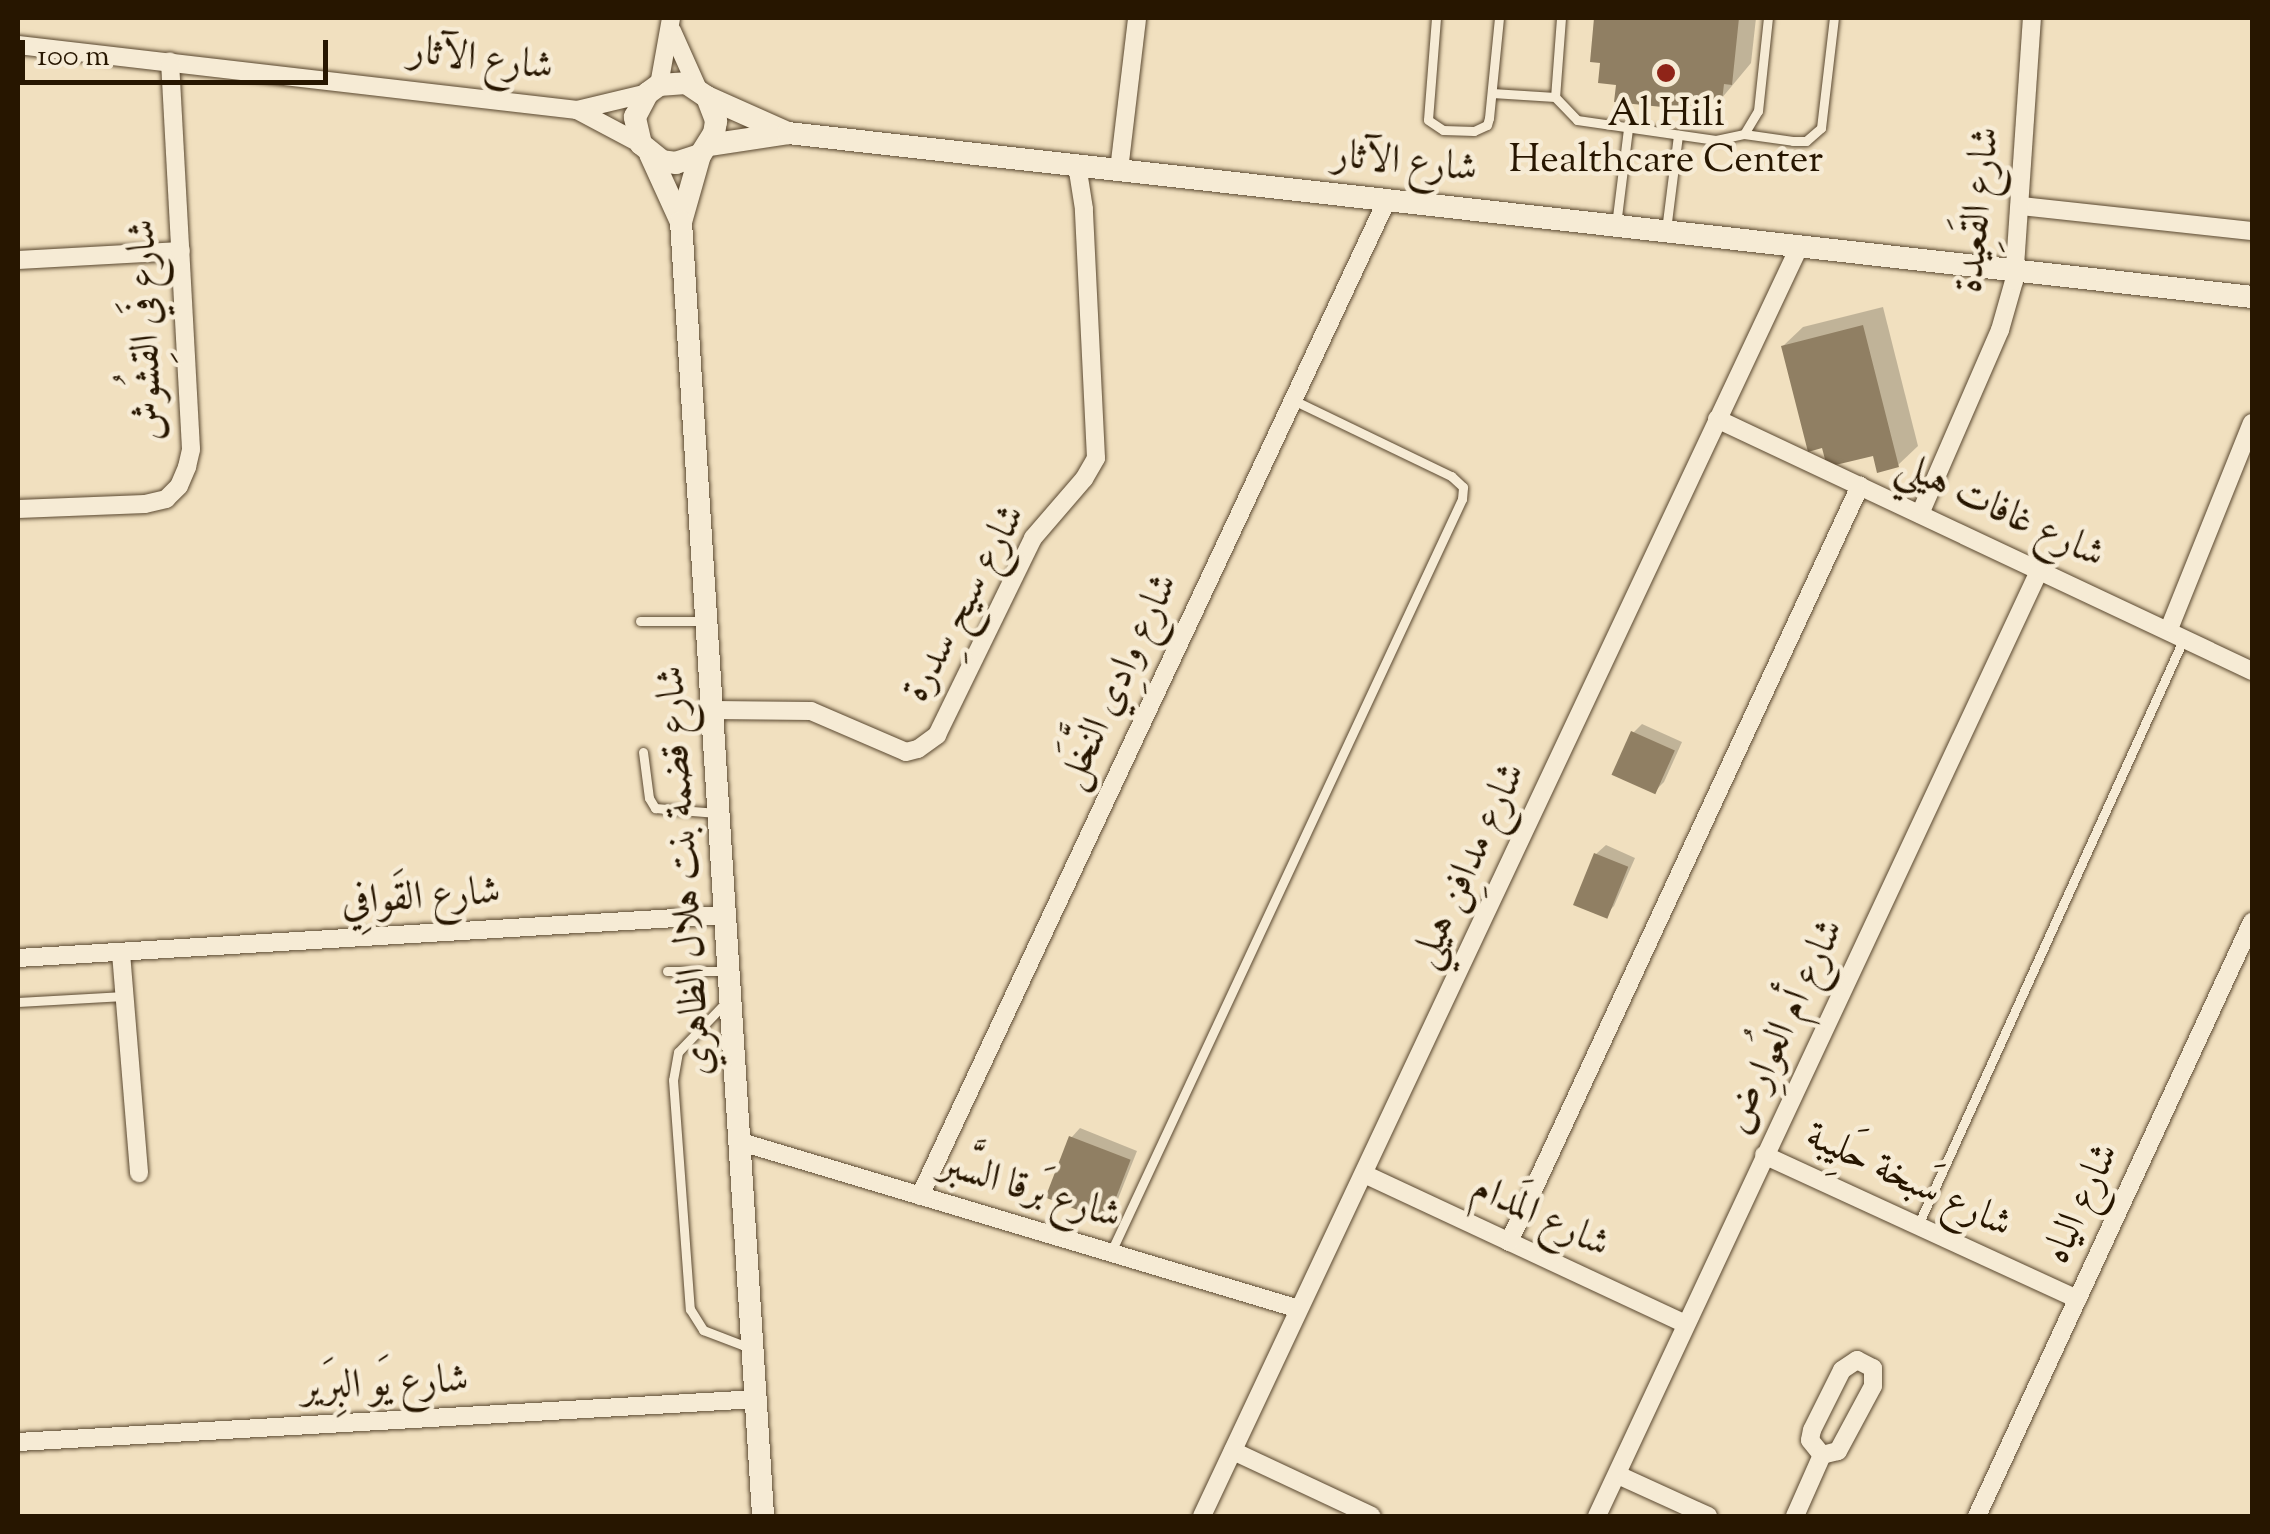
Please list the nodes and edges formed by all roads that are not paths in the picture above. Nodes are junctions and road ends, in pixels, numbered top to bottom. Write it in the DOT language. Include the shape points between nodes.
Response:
graph roads {
  1 [pos="1137,18"];
  2 [pos="1436,18"];
  3 [pos="1499,18"];
  4 [pos="1561,18"];
  5 [pos="1768,18"];
  6 [pos="1834,18"];
  7 [pos="2032,18"];
  8 [pos="671,24"];
  9 [pos="18,45"];
  10 [pos="170,62"];
  11 [pos="654,89"];
  12 [pos="702,93"];
  13 [pos="1492,93"];
  14 [pos="1555,97"];
  15 [pos="577,110"];
  16 [pos="1628,129"];
  17 [pos="788,134"];
  18 [pos="1744,134"];
  19 [pos="1678,135"];
  20 [pos="646,149"];
  21 [pos="704,150"];
  22 [pos="1077,165"];
  23 [pos="1119,170"];
  24 [pos="1387,200"];
  25 [pos="2021,206"];
  26 [pos="681,222"];
  27 [pos="1616,224"];
  28 [pos="1666,230"];
  29 [pos="2252,231"];
  30 [pos="1800,245"];
  31 [pos="181,251"];
  32 [pos="18,260"];
  33 [pos="2016,270"];
  34 [pos="2252,297"];
  35 [pos="1290,398"];
  36 [pos="1717,419"];
  37 [pos="2252,423"];
  38 [pos="1860,486"];
  39 [pos="18,510"];
  40 [pos="1920,514"];
  41 [pos="2040,569"];
  42 [pos="640,620"];
  43 [pos="709,621"];
  44 [pos="2176,634"];
  45 [pos="2252,671"];
  46 [pos="714,710"];
  47 [pos="643,752"];
  48 [pos="720,813"];
  49 [pos="725,915"];
  50 [pos="2252,922"];
  51 [pos="121,953"];
  52 [pos="18,958"];
  53 [pos="667,971"];
  54 [pos="729,971"];
  55 [pos="124,996"];
  56 [pos="732,997"];
  57 [pos="18,1002"];
  58 [pos="742,1142"];
  59 [pos="1764,1154"];
  60 [pos="139,1173"];
  61 [pos="1364,1174"];
  62 [pos="920,1196"];
  63 [pos="1918,1225"];
  64 [pos="1509,1242"];
  65 [pos="1110,1252"];
  66 [pos="2077,1300"];
  67 [pos="1299,1309"];
  68 [pos="1686,1324"];
  69 [pos="753,1348"];
  70 [pos="756,1399"];
  71 [pos="18,1442"];
  72 [pos="1234,1450"];
  73 [pos="1822,1455"];
  74 [pos="1618,1475"];
  75 [pos="763,1516"];
  76 [pos="1202,1516"];
  77 [pos="1372,1516"];
  78 [pos="1598,1516"];
  79 [pos="1708,1516"];
  80 [pos="1794,1516"];
  81 [pos="1977,1516"];
  1 -- 23 [label="street"];
  2 -- 13 [label="lane" via="1428,120 1443,130 1482,129"];
  3 -- 13 [label="lane"];
  4 -- 14 [label="lane"];
  5 -- 18 [label="lane" via="1758,111"];
  6 -- 18 [label="lane" via="1816,136 1792,141"];
  7 -- 25 [label="street, شارع القَعِيدة"];
  8 -- 11 [label="street"];
  8 -- 12 [label="street"];
  9 -- 10 [label="street, شارع الآثار"];
  10 -- 15 [label="street, شارع الآثار"];
  10 -- 31 [label="street, شارع فَي القِشُوش"];
  11 -- 12 [label="street" via="673,82"];
  11 -- 15 [label="street, شارع الآثار"];
  11 -- 20 [label="street" via="635,117"];
  12 -- 17 [label="street, شارع الآثار"];
  12 -- 21 [label="street" via="716,121"];
  13 -- 14 [label="lane"];
  14 -- 16 [label="lane" via="1578,120"];
  15 -- 20 [label="street, شارع الآثار"];
  16 -- 19 [label="lane"];
  16 -- 27 [label="lane"];
  17 -- 21 [label="street, شارع الآثار"];
  17 -- 22 [label="street, شارع الآثار"];
  18 -- 19 [label="lane" via="1716,140"];
  19 -- 28 [label="lane"];
  20 -- 21 [label="street" via="676,163"];
  20 -- 26 [label="street, شارع قضمة بنت هلال الظاهري"];
  21 -- 26 [label="street, شارع قضمة بنت هلال الظاهري"];
  22 -- 23 [label="street, شارع الآثار"];
  22 -- 46 [label="street, شارع سيح سِدرة" via="1096,458 1033,538 937,735 906,752 811,711"];
  23 -- 24 [label="street, شارع الآثار"];
  24 -- 27 [label="street, شارع الآثار"];
  24 -- 35 [label="street, شارع وادِي النَّخَل"];
  25 -- 29 [label="street"];
  25 -- 33 [label="street, شارع القَعِيدة"];
  26 -- 43 [label="street, شارع قضمة بنت هلال الظاهري"];
  27 -- 28 [label="street, شارع الآثار"];
  28 -- 30 [label="street, شارع الآثار"];
  30 -- 33 [label="street, شارع الآثار"];
  30 -- 36 [label="street, شارع مدافِن هيلي"];
  31 -- 32 [label="street"];
  31 -- 39 [label="street, شارع فَي القِشُوش" via="191,450 179,486 166,499 145,504"];
  33 -- 34 [label="street, شارع الآثار"];
  33 -- 40 [label="street, شارع القَعِيدة" via="2000,330"];
  35 -- 62 [label="street, شارع وادِي النَّخَل"];
  35 -- 65 [label="lane" via="1450,476 1463,487 1462,500"];
  36 -- 38 [label="street, شارع غافات هيلي"];
  36 -- 61 [label="street, شارع مدافِن هيلي"];
  37 -- 44 [label="street"];
  38 -- 40 [label="street, شارع غافات هيلي"];
  38 -- 64 [label="street"];
  40 -- 41 [label="street, شارع غافات هيلي"];
  41 -- 44 [label="street, شارع غافات هيلي"];
  41 -- 59 [label="street, شارع أم العُوارِض"];
  42 -- 43 [label="lane"];
  43 -- 46 [label="street, شارع قضمة بنت هلال الظاهري"];
  44 -- 45 [label="street, شارع غافات هيلي"];
  44 -- 63 [label="lane"];
  46 -- 48 [label="street, شارع قضمة بنت هلال الظاهري"];
  47 -- 48 [label="lane" via="655,808"];
  48 -- 49 [label="street, شارع قضمة بنت هلال الظاهري"];
  49 -- 51 [label="street, شارع القَوافِي"];
  49 -- 54 [label="street, شارع قضمة بنت هلال الظاهري"];
  50 -- 66 [label="street, شارع الياه"];
  51 -- 52 [label="street, شارع القَوافِي"];
  51 -- 55 [label="street"];
  53 -- 54 [label="lane"];
  54 -- 56 [label="street, شارع قضمة بنت هلال الظاهري"];
  55 -- 57 [label="lane"];
  55 -- 60 [label="street"];
  56 -- 58 [label="street, شارع قضمة بنت هلال الظاهري"];
  56 -- 69 [label="lane" via="678,1052 672,1080 693,1318 703,1330"];
  58 -- 62 [label="street, شارع بَرقا السَّبر"];
  58 -- 69 [label="street, شارع قضمة بنت هلال الظاهري"];
  59 -- 63 [label="street, شارع سَبخة حَلِيبة"];
  59 -- 68 [label="street, شارع أم العُوارِض"];
  61 -- 64 [label="street, شارع المَدام"];
  61 -- 67 [label="street, شارع مدافِن هيلي"];
  62 -- 65 [label="street, شارع بَرقا السَّبر"];
  63 -- 66 [label="street, شارع سَبخة حَلِيبة"];
  64 -- 68 [label="street, شارع المَدام"];
  65 -- 67 [label="street, شارع بَرقا السَّبر"];
  66 -- 81 [label="street, شارع الياه"];
  67 -- 72 [label="street, شارع مدافِن هيلي"];
  68 -- 74 [label="street, شارع أم العُوارِض"];
  69 -- 70 [label="street, شارع قضمة بنت هلال الظاهري"];
  70 -- 71 [label="street, شارع يَو البِرَير"];
  70 -- 75 [label="street, شارع قضمة بنت هلال الظاهري"];
  72 -- 76 [label="street, شارع مدافِن هيلي"];
  72 -- 77 [label="street"];
  73 -- 73 [label="street" via="1838,1451 1873,1386 1876,1377 1866,1362 1842,1370 1812,1430 1810,1440"];
  73 -- 80 [label="street"];
  74 -- 78 [label="street, شارع أم العُوارِض"];
  74 -- 79 [label="street"];
}
